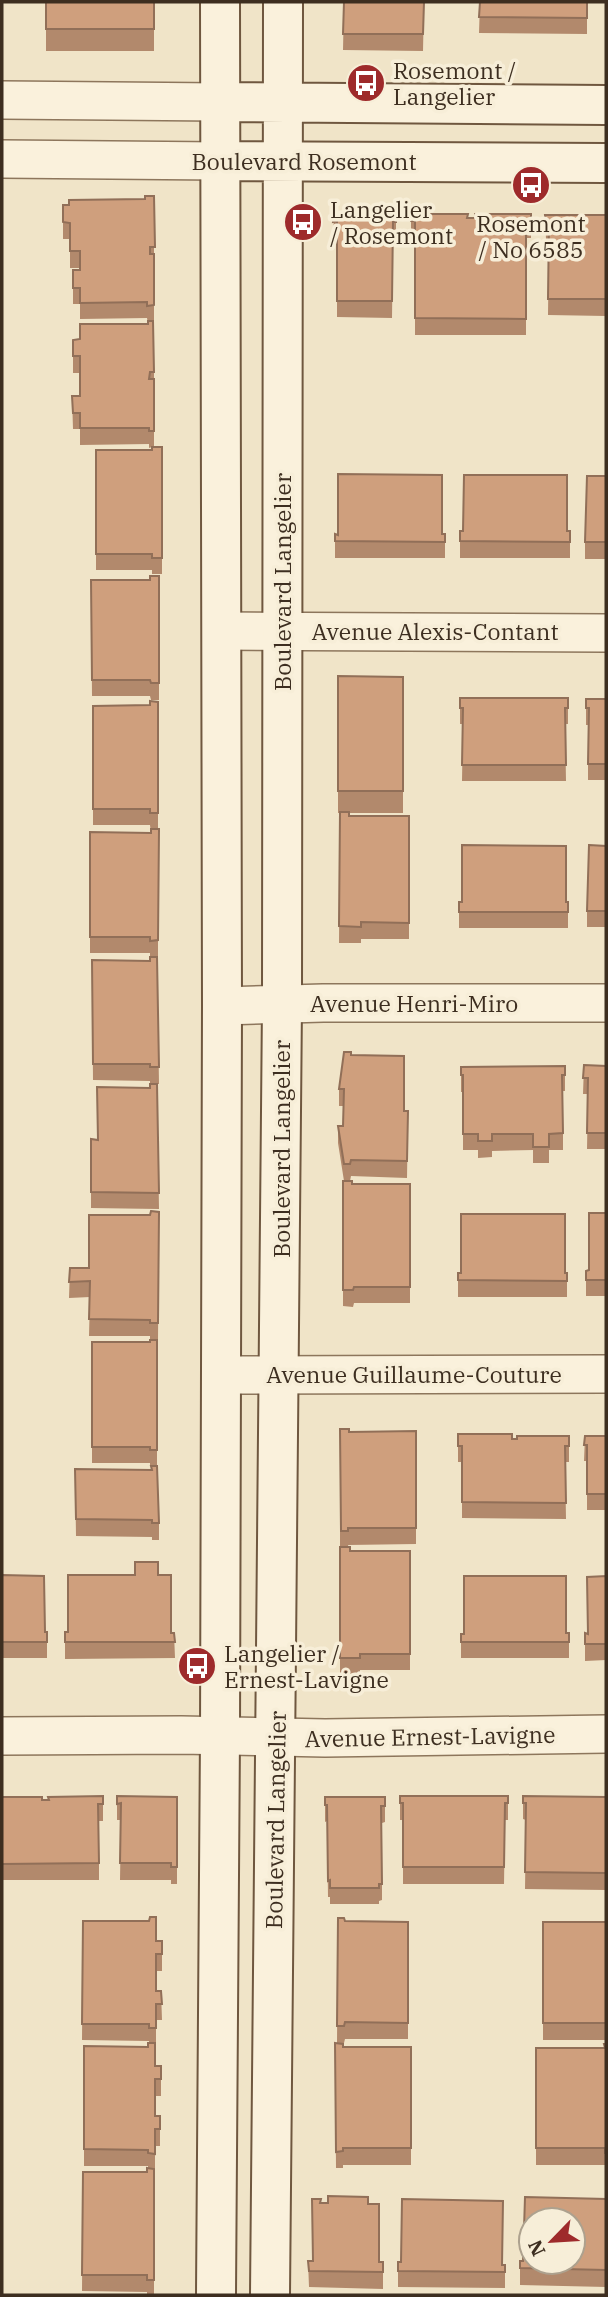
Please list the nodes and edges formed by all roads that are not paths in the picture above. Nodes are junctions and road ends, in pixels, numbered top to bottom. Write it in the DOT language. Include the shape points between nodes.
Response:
graph roads {
  1 [pos="220,2"];
  2 [pos="283,2"];
  3 [pos="2,100"];
  4 [pos="219,102"];
  5 [pos="282,103"];
  6 [pos="606,105"];
  7 [pos="2,159"];
  8 [pos="282,160"];
  9 [pos="219,161"];
  10 [pos="606,163"];
  11 [pos="282,630"];
  12 [pos="222,631"];
  13 [pos="606,633"];
  14 [pos="606,1003"];
  15 [pos="282,1004"];
  16 [pos="222,1006"];
  17 [pos="279,1374"];
  18 [pos="606,1374"];
  19 [pos="221,1375"];
  20 [pos="606,1734"];
  21 [pos="2,1736"];
  22 [pos="220,1736"];
  23 [pos="276,1738"];
  24 [pos="216,2295"];
  25 [pos="270,2295"];
  1 -- 4 [label="main road"];
  2 -- 5 [label="main road, Boulevard Langelier"];
  3 -- 4 [label="street"];
  4 -- 5 [label="main road"];
  4 -- 9 [label="main road"];
  5 -- 6 [label="main road"];
  5 -- 8 [label="main road, Boulevard Langelier"];
  7 -- 9 [label="street, Boulevard Rosemont"];
  8 -- 9 [label="main road, Boulevard Rosemont"];
  8 -- 10 [label="main road, Boulevard Rosemont"];
  8 -- 11 [label="main road, Boulevard Langelier"];
  9 -- 12 [label="main road"];
  11 -- 12 [label="street, Avenue Alexis-Contant"];
  11 -- 13 [label="street, Avenue Alexis-Contant"];
  11 -- 15 [label="main road, Boulevard Langelier"];
  12 -- 16 [label="main road"];
  14 -- 15 [label="street, Avenue Henri-Miro"];
  15 -- 16 [label="street, Avenue Henri-Miro"];
  15 -- 17 [label="main road, Boulevard Langelier"];
  16 -- 19 [label="main road"];
  17 -- 18 [label="street, Avenue Guillaume-Couture"];
  17 -- 19 [label="street, Avenue Guillaume-Couture"];
  17 -- 23 [label="main road, Boulevard Langelier"];
  19 -- 22 [label="main road"];
  20 -- 23 [label="street, Avenue Ernest-Lavigne"];
  21 -- 22 [label="street, Avenue Ernest-Lavigne"];
  22 -- 23 [label="street, Avenue Ernest-Lavigne"];
  22 -- 24 [label="main road"];
  23 -- 25 [label="main road, Boulevard Langelier"];
}
